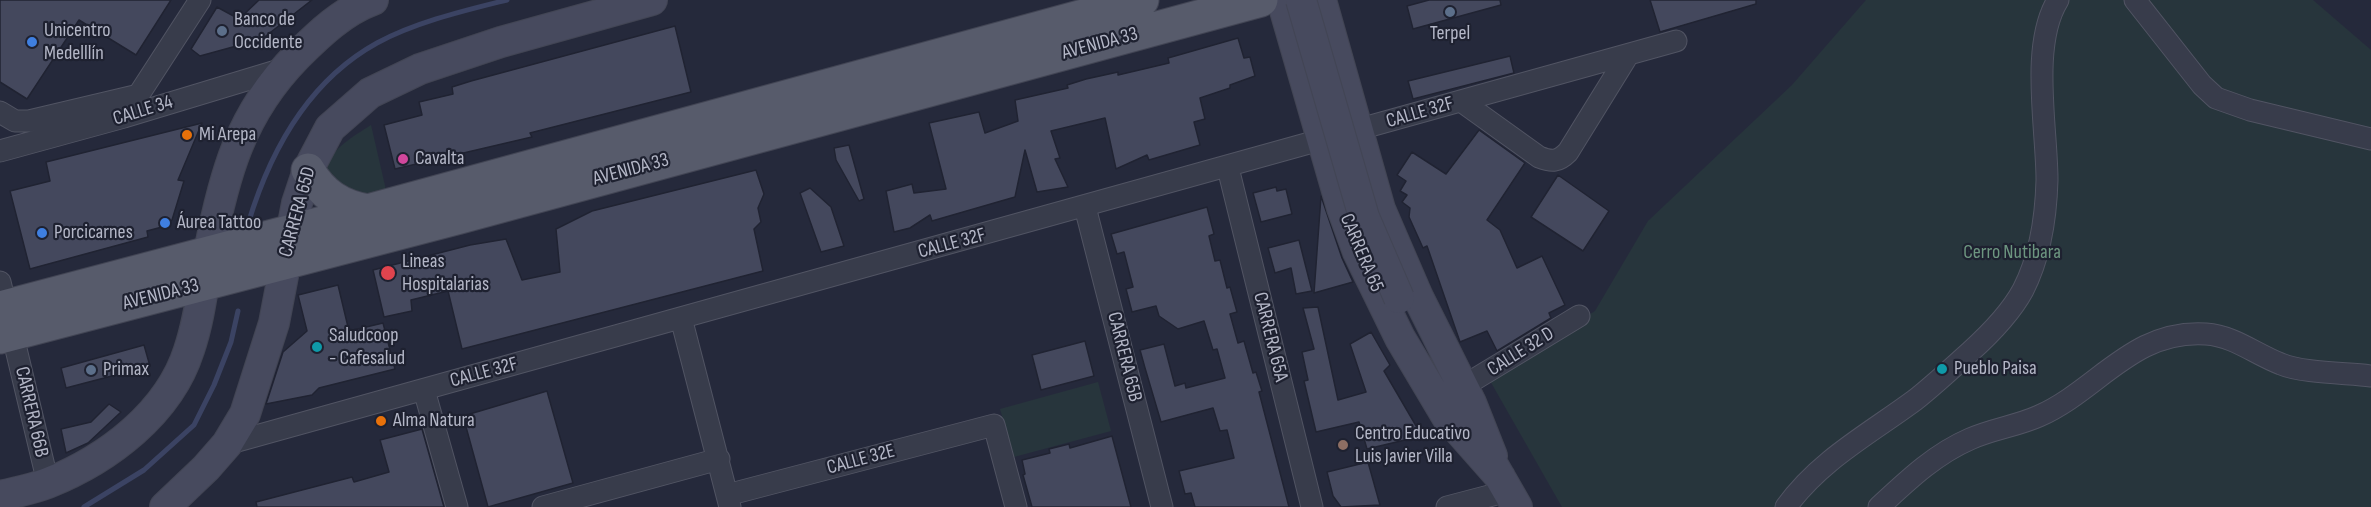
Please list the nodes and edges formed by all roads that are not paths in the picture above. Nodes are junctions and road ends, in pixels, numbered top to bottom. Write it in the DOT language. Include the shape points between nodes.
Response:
graph roads {
  1 [pos="200,0"];
  2 [pos="373,0"];
  3 [pos="652,0"];
  4 [pos="1142,0"];
  5 [pos="1261,0"];
  6 [pos="1282,0"];
  7 [pos="1301,0"];
  8 [pos="1321,0"];
  9 [pos="2058,0"];
  10 [pos="2135,0"];
  11 [pos="1676,41"];
  12 [pos="1628,55"];
  13 [pos="286,68"];
  14 [pos="139,95"];
  15 [pos="1461,101"];
  16 [pos="0,112"];
  17 [pos="124,117"];
  18 [pos="1358,131"];
  19 [pos="2371,139"];
  20 [pos="1322,141"];
  21 [pos="0,151"];
  22 [pos="1228,168"];
  23 [pos="308,170"];
  24 [pos="1085,207"];
  25 [pos="368,211"];
  26 [pos="288,247"];
  27 [pos="207,268"];
  28 [pos="4,314"];
  29 [pos="1579,316"];
  30 [pos="681,318"];
  31 [pos="2371,376"];
  32 [pos="1462,387"];
  33 [pos="424,390"];
  34 [pos="227,444"];
  35 [pos="719,459"];
  36 [pos="1508,492"];
  37 [pos="0,496"];
  38 [pos="51,496"];
  39 [pos="603,499"];
  40 [pos="729,501"];
  41 [pos="165,507"];
  42 [pos="457,507"];
  43 [pos="543,507"];
  44 [pos="1016,507"];
  45 [pos="1162,507"];
  46 [pos="1312,507"];
  47 [pos="1447,507"];
  48 [pos="1786,507"];
  49 [pos="1880,507"];
  1 -- 14 [label="street"];
  2 -- 13 [label="street" via="344,15"];
  3 -- 23 [label="street, CARRERA 65D" via="501,42 393,80 370,93 330,128"];
  4 -- 25 [label="main road, AVENIDA 33"];
  5 -- 26 [label="main road, AVENIDA 33"];
  6 -- 20 [label="street, CARRERA 65"];
  7 -- 36 [label="street, CARRERA 65, bridge" via="1364,217 1399,298"];
  8 -- 18 [label="street, CARRERA 65"];
  9 -- 48 [label="street" via="2048,21 2042,78 2047,180 2042,229 2022,291 2008,313 1983,339 1916,399 1846,447 1803,484"];
  10 -- 19 [label="street" via="2216,98"];
  11 -- 12 [label="street, CALLE 32F"];
  12 -- 15 [label="street, CALLE 32F"];
  12 -- 15 [label="street" via="1561,160 1539,157"];
  13 -- 17 [label="street, CALLE 34"];
  13 -- 27 [label="street" via="261,99 233,153"];
  14 -- 16 [label="street" via="30,121 15,121"];
  14 -- 17 [label="street"];
  15 -- 18 [label="street, CALLE 32F"];
  17 -- 21 [label="street, CALLE 34"];
  18 -- 20 [label="street, CALLE 32F"];
  18 -- 32 [label="street, CARRERA 65" via="1380,209"];
  20 -- 22 [label="street, CALLE 32F"];
  20 -- 36 [label="street, CARRERA 65" via="1358,252 1400,338 1447,417"];
  22 -- 24 [label="street, CALLE 32F"];
  22 -- 46 [label="street, CARRERA 65A"];
  23 -- 25 [label="main road" via="332,198"];
  23 -- 26 [label="street, CARRERA 65D"];
  24 -- 30 [label="street, CALLE 32F"];
  24 -- 45 [label="street, CARRERA 65B"];
  25 -- 26 [label="main road, AVENIDA 33"];
  26 -- 27 [label="main road, AVENIDA 33"];
  26 -- 34 [label="street, CARRERA 65D" via="274,323 260,369 245,414"];
  27 -- 28 [label="main road, AVENIDA 33"];
  27 -- 38 [label="street" via="189,351 165,396 133,431"];
  28 -- 38 [label="street, CARRERA 66B"];
  29 -- 32 [label="street, CALLE 32 D"];
  30 -- 33 [label="street, CALLE 32F"];
  30 -- 35 [label="street"];
  31 -- 49 [label="street" via="2283,365 2225,336 2168,336 2128,355 2039,416 1970,439 1939,455"];
  32 -- 36 [label="street, CARRERA 65"];
  33 -- 34 [label="street, CALLE 32F"];
  33 -- 42 [label="street"];
  34 -- 41 [label="street, CARRERA 65D"];
  35 -- 39 [label="street"];
  35 -- 40 [label="street"];
  36 -- 47 [label="street"];
  37 -- 38 [label="street"];
  39 -- 43 [label="street"];
  40 -- 44 [label="street, CALLE 32E" via="994,425"];
}
